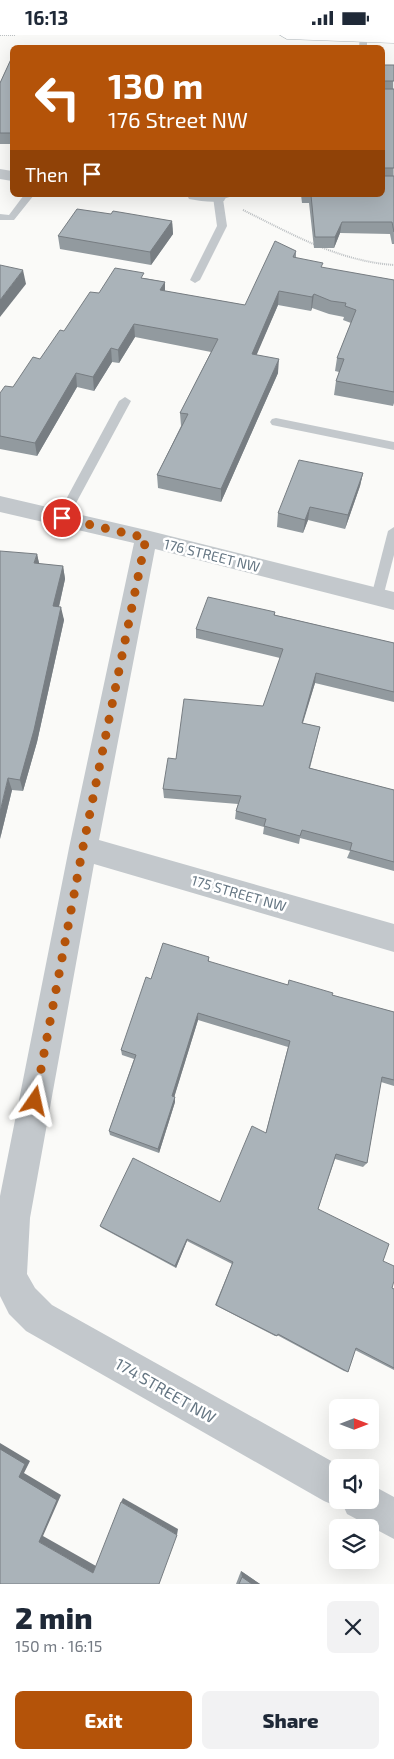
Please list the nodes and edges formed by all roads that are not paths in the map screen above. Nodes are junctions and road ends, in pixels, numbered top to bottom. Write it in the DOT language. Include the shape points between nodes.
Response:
graph roads {
  1 [pos="286,35"];
  2 [pos="394,39"];
  3 [pos="363,43"];
  4 [pos="27,197"];
  5 [pos="225,197"];
  6 [pos="0,217"];
  7 [pos="195,280"];
  8 [pos="125,401"];
  9 [pos="276,422"];
  10 [pos="394,446"];
  11 [pos="0,504"];
  12 [pos="62,518"];
  13 [pos="394,531"];
  14 [pos="146,538"];
  15 [pos="385,599"];
  16 [pos="83,847"];
  17 [pos="394,938"];
  18 [pos="329,1482"];
  19 [pos="377,1509"];
  20 [pos="394,1519"];
  1 -- 3 [label="main road"];
  2 -- 3 [label="main road"];
  4 -- 6 [label="lane" via="10,218"];
  5 -- 7 [label="lane" via="222,226"];
  8 -- 12 [label="lane"];
  9 -- 10 [label="lane"];
  11 -- 12 [label="street, 176 STREET NW"];
  12 -- 14 [label="street, 176 STREET NW"];
  13 -- 15 [label="lane"];
  14 -- 15 [label="street, 176 STREET NW"];
  14 -- 16 [label="street"];
  16 -- 17 [label="street, 175 STREET NW"];
  16 -- 18 [label="street, 174 STREET NW" via="13,1218 8,1277 22,1301 39,1318"];
  19 -- 20 [label="street"];
}
